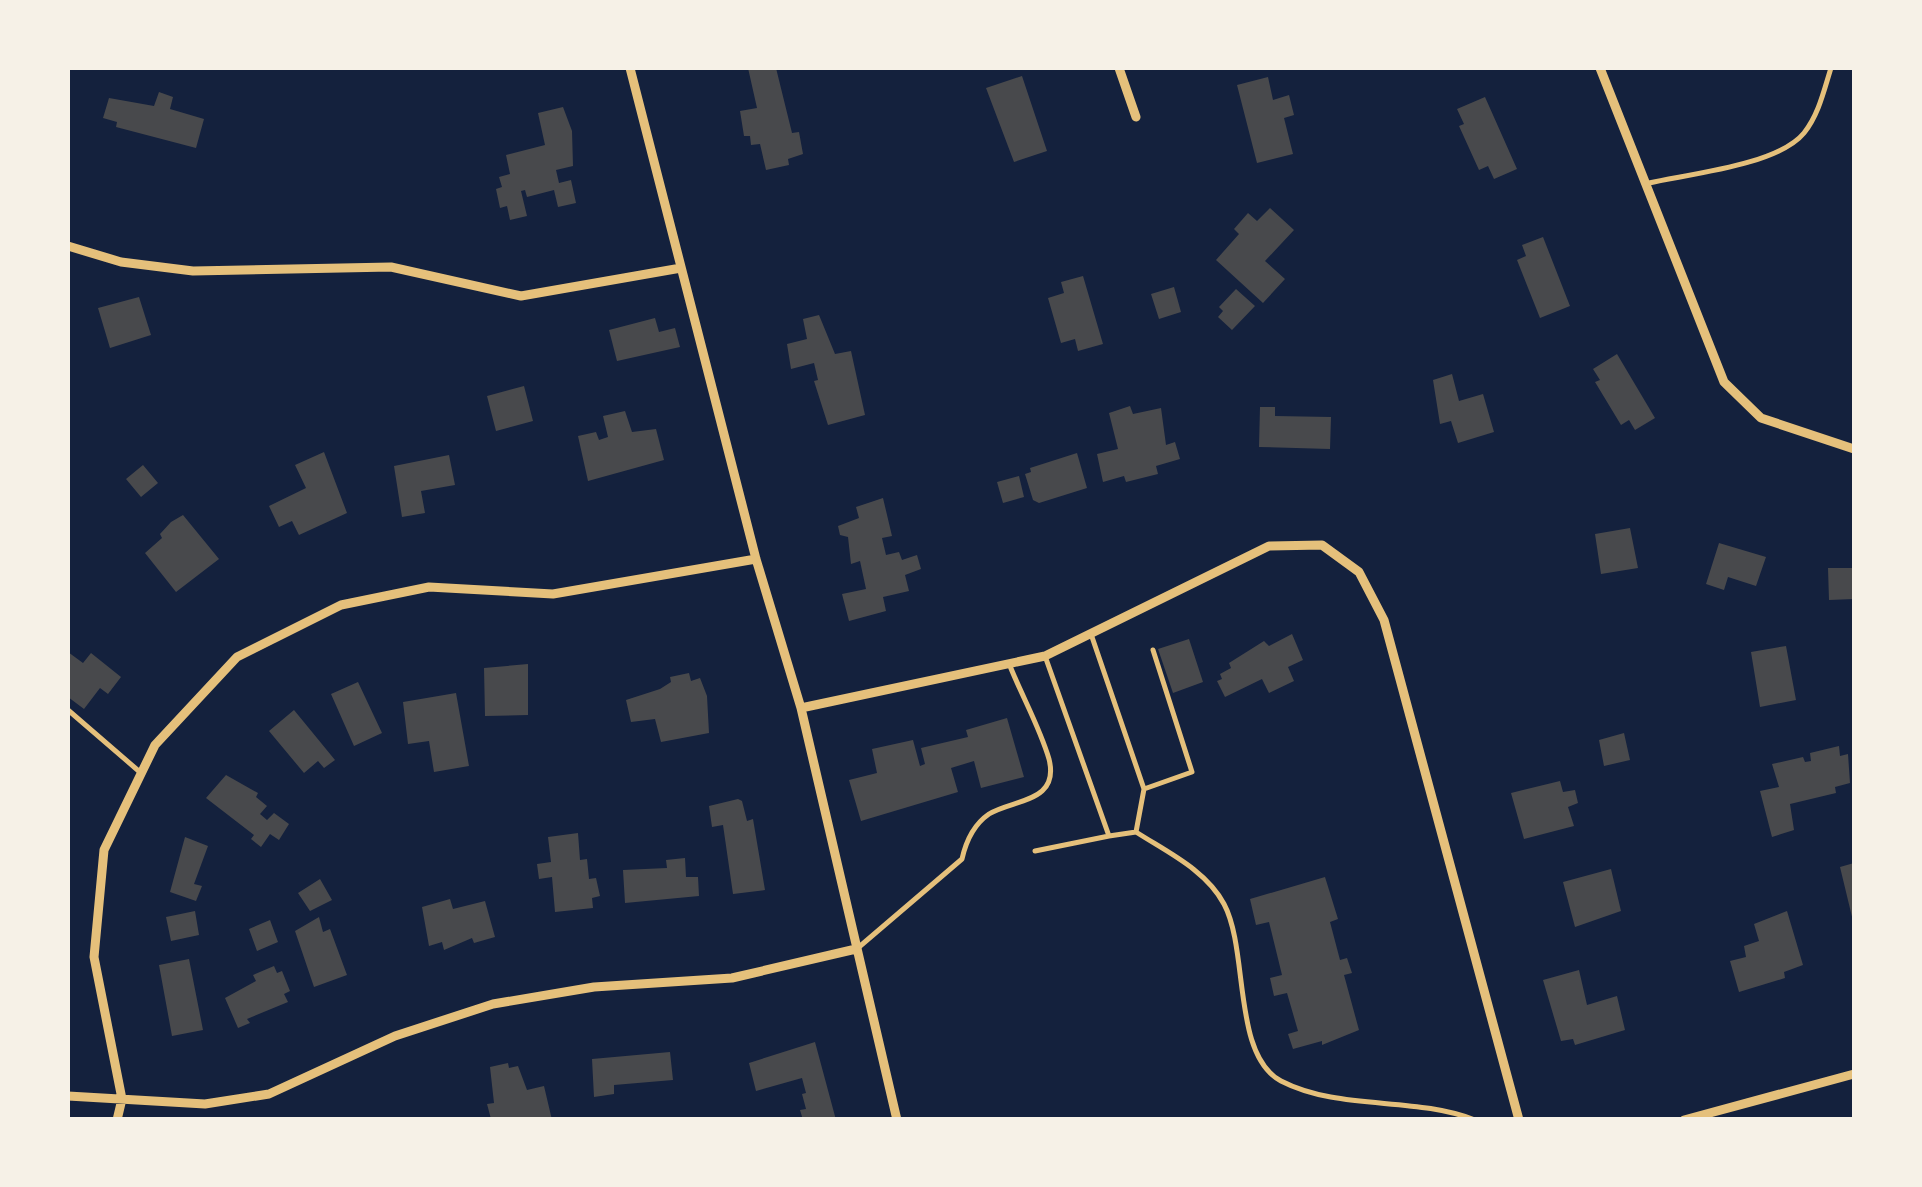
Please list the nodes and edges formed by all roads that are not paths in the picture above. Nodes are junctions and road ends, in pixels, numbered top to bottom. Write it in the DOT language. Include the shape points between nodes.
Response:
graph roads {
  1 [pos="630,68"];
  2 [pos="1119,68"];
  3 [pos="1600,68"];
  4 [pos="1831,68"];
  5 [pos="1136,116"];
  6 [pos="1648,184"];
  7 [pos="68,246"];
  8 [pos="680,268"];
  9 [pos="1854,449"];
  10 [pos="756,559"];
  11 [pos="1091,634"];
  12 [pos="1153,650"];
  13 [pos="1045,656"];
  14 [pos="1009,664"];
  15 [pos="802,708"];
  16 [pos="68,710"];
  17 [pos="141,773"];
  18 [pos="1144,789"];
  19 [pos="1136,832"];
  20 [pos="1109,836"];
  21 [pos="1035,851"];
  22 [pos="856,949"];
  23 [pos="1854,1074"];
  24 [pos="68,1096"];
  25 [pos="122,1099"];
  26 [pos="117,1120"];
  27 [pos="897,1120"];
  28 [pos="1475,1120"];
  29 [pos="1519,1120"];
  30 [pos="1684,1120"];
  1 -- 8 [label="street"];
  2 -- 5 [label="street"];
  3 -- 6 [label="street"];
  4 -- 6 [label="lane" via="1817,110 1783,150"];
  6 -- 9 [label="street" via="1732,392 1762,418"];
  7 -- 8 [label="street" via="121,262 192,271 391,266 521,296"];
  8 -- 10 [label="street"];
  10 -- 15 [label="street"];
  10 -- 17 [label="street" via="553,594 429,587 340,605 237,657 155,745"];
  11 -- 13 [label="street"];
  11 -- 18 [label="lane"];
  11 -- 29 [label="street" via="1269,546 1322,545 1359,572 1384,620"];
  12 -- 18 [label="lane" via="1192,772"];
  13 -- 14 [label="street"];
  13 -- 20 [label="lane"];
  14 -- 15 [label="street"];
  14 -- 22 [label="lane" via="1049,758 1048,782 1033,800 988,814 966,842 962,859"];
  15 -- 22 [label="street"];
  16 -- 17 [label="lane"];
  17 -- 25 [label="street" via="104,850 94,957"];
  18 -- 19 [label="lane"];
  19 -- 20 [label="lane"];
  19 -- 28 [label="lane" via="1202,875 1222,900 1236,931 1251,1042 1276,1079 1318,1093"];
  20 -- 21 [label="lane"];
  22 -- 25 [label="street" via="732,978 594,987 494,1004 395,1036 268,1094 238,1101"];
  22 -- 27 [label="street"];
  23 -- 30 [label="street"];
  24 -- 25 [label="street"];
  25 -- 26 [label="street"];
}
